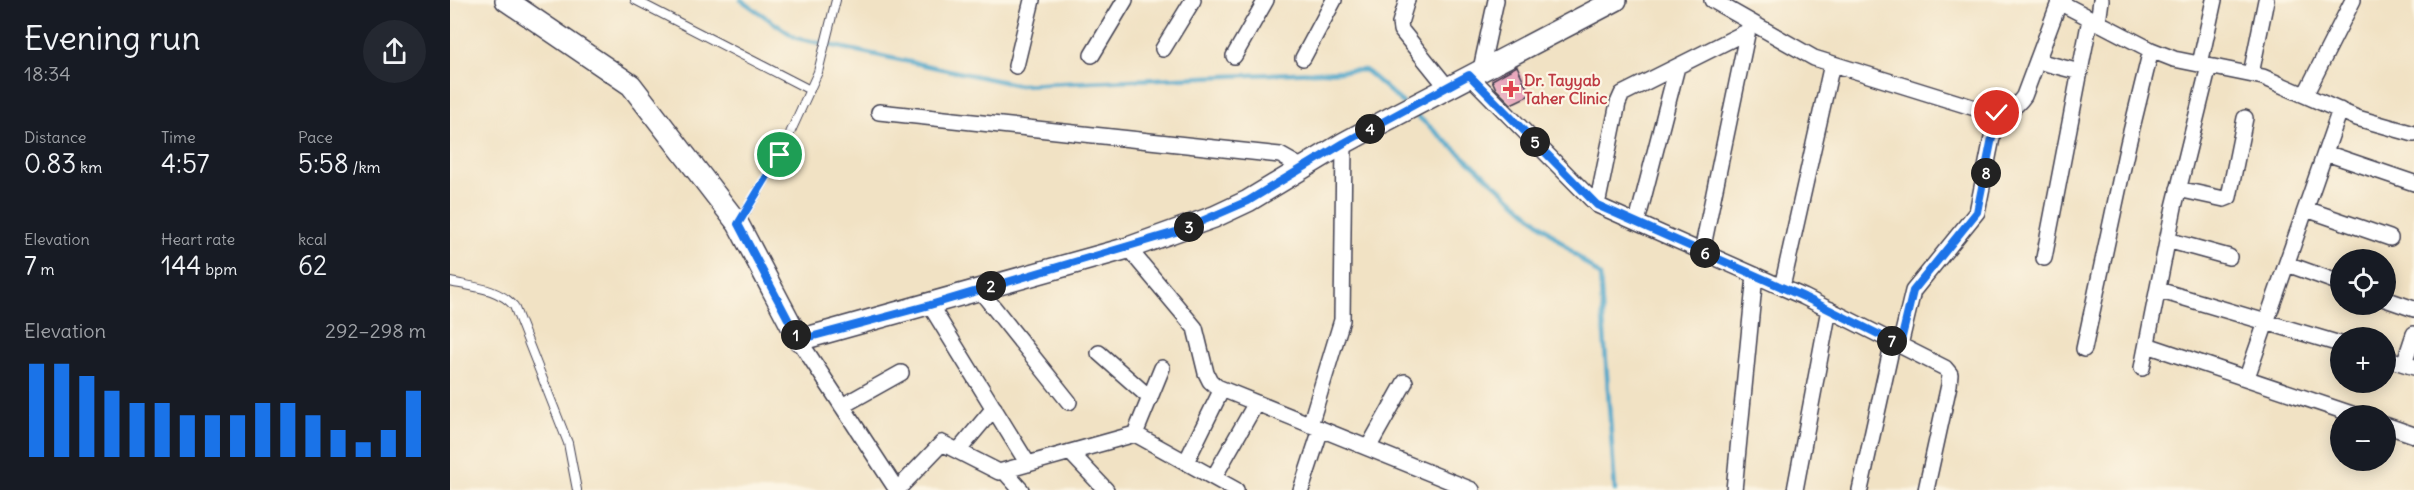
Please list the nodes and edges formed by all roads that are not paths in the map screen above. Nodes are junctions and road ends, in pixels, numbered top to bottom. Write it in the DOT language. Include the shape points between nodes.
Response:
graph roads {
  1 [pos="506,0"];
  2 [pos="635,0"];
  3 [pos="836,0"];
  4 [pos="1032,0"];
  5 [pos="1125,0"];
  6 [pos="1193,0"];
  7 [pos="1266,0"];
  8 [pos="1335,0"];
  9 [pos="1407,0"];
  10 [pos="1496,0"];
  11 [pos="1616,0"];
  12 [pos="1712,0"];
  13 [pos="2101,0"];
  14 [pos="2214,0"];
  15 [pos="2266,0"];
  16 [pos="2353,0"];
  17 [pos="2060,1"];
  18 [pos="2094,21"];
  19 [pos="1749,26"];
  20 [pos="1163,49"];
  21 [pos="2151,50"];
  22 [pos="1092,56"];
  23 [pos="1234,56"];
  24 [pos="1303,58"];
  25 [pos="2037,61"];
  26 [pos="1832,64"];
  27 [pos="2204,65"];
  28 [pos="1016,66"];
  29 [pos="1677,67"];
  30 [pos="1475,72"];
  31 [pos="2080,72"];
  32 [pos="2251,74"];
  33 [pos="810,90"];
  34 [pos="1438,92"];
  35 [pos="2305,95"];
  36 [pos="2340,110"];
  37 [pos="879,112"];
  38 [pos="1997,113"];
  39 [pos="2245,118"];
  40 [pos="2414,134"];
  41 [pos="1344,143"];
  42 [pos="2326,153"];
  43 [pos="1303,168"];
  44 [pos="2414,183"];
  45 [pos="2178,189"];
  46 [pos="1597,205"];
  47 [pos="2306,209"];
  48 [pos="1637,222"];
  49 [pos="738,224"];
  50 [pos="2390,238"];
  51 [pos="2167,240"];
  52 [pos="1128,248"];
  53 [pos="1702,251"];
  54 [pos="2229,257"];
  55 [pos="2044,258"];
  56 [pos="2287,264"];
  57 [pos="1755,275"];
  58 [pos="2330,279"];
  59 [pos="450,282"];
  60 [pos="1782,287"];
  61 [pos="979,289"];
  62 [pos="2158,290"];
  63 [pos="2396,303"];
  64 [pos="930,305"];
  65 [pos="1829,309"];
  66 [pos="2414,309"];
  67 [pos="2266,322"];
  68 [pos="2414,334"];
  69 [pos="799,340"];
  70 [pos="2330,341"];
  71 [pos="1896,343"];
  72 [pos="2147,345"];
  73 [pos="2084,349"];
  74 [pos="1099,353"];
  75 [pos="2409,365"];
  76 [pos="1162,368"];
  77 [pos="2142,368"];
  78 [pos="901,373"];
  79 [pos="2247,377"];
  80 [pos="1405,382"];
  81 [pos="1222,389"];
  82 [pos="1150,398"];
  83 [pos="1069,402"];
  84 [pos="1256,403"];
  85 [pos="842,406"];
  86 [pos="2330,406"];
  87 [pos="994,408"];
  88 [pos="1316,427"];
  89 [pos="2396,429"];
  90 [pos="1135,434"];
  91 [pos="2414,435"];
  92 [pos="1368,448"];
  93 [pos="958,452"];
  94 [pos="1070,452"];
  95 [pos="1186,462"];
  96 [pos="1028,464"];
  97 [pos="1004,471"];
  98 [pos="1214,477"];
  99 [pos="577,490"];
  100 [pos="897,490"];
  101 [pos="1021,490"];
  102 [pos="1106,490"];
  103 [pos="1236,490"];
  104 [pos="1301,490"];
  105 [pos="1472,490"];
  106 [pos="1734,490"];
  107 [pos="1795,490"];
  108 [pos="1860,490"];
  109 [pos="1926,490"];
  1 -- 49 [label="street" via="631,85"];
  2 -- 33 [label="lane"];
  3 -- 33 [label="lane" via="829,36"];
  4 -- 28 [label="street"];
  5 -- 22 [label="street"];
  6 -- 20 [label="street"];
  7 -- 23 [label="street"];
  8 -- 24 [label="street"];
  9 -- 34 [label="street" via="1401,30"];
  10 -- 30 [label="street"];
  11 -- 30 [label="street"];
  12 -- 19 [label="street"];
  13 -- 18 [label="street"];
  14 -- 27 [label="street"];
  15 -- 32 [label="street"];
  16 -- 35 [label="street"];
  17 -- 18 [label="street"];
  17 -- 25 [label="street"];
  18 -- 21 [label="street"];
  18 -- 31 [label="street"];
  19 -- 26 [label="street"];
  19 -- 29 [label="street"];
  19 -- 53 [label="street"];
  21 -- 27 [label="street"];
  21 -- 73 [label="street"];
  25 -- 31 [label="street"];
  25 -- 38 [label="street" via="2016,107"];
  26 -- 38 [label="street"];
  26 -- 60 [label="street"];
  27 -- 32 [label="street"];
  27 -- 45 [label="street"];
  29 -- 46 [label="street" via="1619,98"];
  29 -- 48 [label="street"];
  30 -- 34 [label="street"];
  30 -- 46 [label="street"];
  31 -- 55 [label="street"];
  32 -- 35 [label="street"];
  33 -- 49 [label="lane" via="780,155"];
  34 -- 41 [label="street"];
  35 -- 36 [label="street"];
  36 -- 40 [label="street"];
  36 -- 42 [label="street"];
  37 -- 43 [label="street" via="1280,155"];
  38 -- 71 [label="street" via="1977,212 1913,291"];
  39 -- 45 [label="street" via="2229,197"];
  41 -- 43 [label="street"];
  41 -- 88 [label="street" via="1342,320"];
  42 -- 44 [label="street"];
  42 -- 47 [label="street"];
  43 -- 52 [label="street" via="1223,213"];
  45 -- 51 [label="street"];
  46 -- 48 [label="street"];
  47 -- 50 [label="street"];
  47 -- 56 [label="street"];
  48 -- 53 [label="street"];
  49 -- 69 [label="street"];
  51 -- 54 [label="street"];
  51 -- 62 [label="street"];
  52 -- 61 [label="street"];
  52 -- 81 [label="street" via="1195,328 1206,373"];
  53 -- 57 [label="street"];
  56 -- 58 [label="street"];
  56 -- 67 [label="street"];
  57 -- 60 [label="street"];
  57 -- 106 [label="street"];
  59 -- 99 [label="lane" via="497,292 514,306 568,443"];
  60 -- 65 [label="street"];
  61 -- 64 [label="street"];
  61 -- 83 [label="street"];
  62 -- 67 [label="street"];
  62 -- 72 [label="street"];
  63 -- 66 [label="street"];
  64 -- 69 [label="street"];
  64 -- 87 [label="street"];
  65 -- 71 [label="street"];
  65 -- 107 [label="street"];
  67 -- 70 [label="street"];
  67 -- 79 [label="street"];
  68 -- 75 [label="street"];
  69 -- 85 [label="street"];
  71 -- 108 [label="street"];
  71 -- 109 [label="street" via="1950,374"];
  72 -- 77 [label="street"];
  72 -- 79 [label="street"];
  74 -- 82 [label="street"];
  76 -- 82 [label="street"];
  78 -- 85 [label="street"];
  79 -- 86 [label="street"];
  80 -- 92 [label="street"];
  81 -- 84 [label="street"];
  81 -- 95 [label="street"];
  82 -- 90 [label="street"];
  84 -- 88 [label="street"];
  84 -- 98 [label="street"];
  85 -- 100 [label="street"];
  87 -- 93 [label="street"];
  87 -- 96 [label="street"];
  88 -- 92 [label="street"];
  88 -- 104 [label="street"];
  89 -- 91 [label="street"];
  90 -- 94 [label="street"];
  90 -- 95 [label="street"];
  92 -- 105 [label="street"];
  93 -- 97 [label="street"];
  93 -- 100 [label="street" via="942,443"];
  94 -- 96 [label="street"];
  94 -- 102 [label="street"];
  95 -- 98 [label="street"];
  96 -- 97 [label="street"];
  97 -- 101 [label="street"];
  98 -- 103 [label="street"];
}
